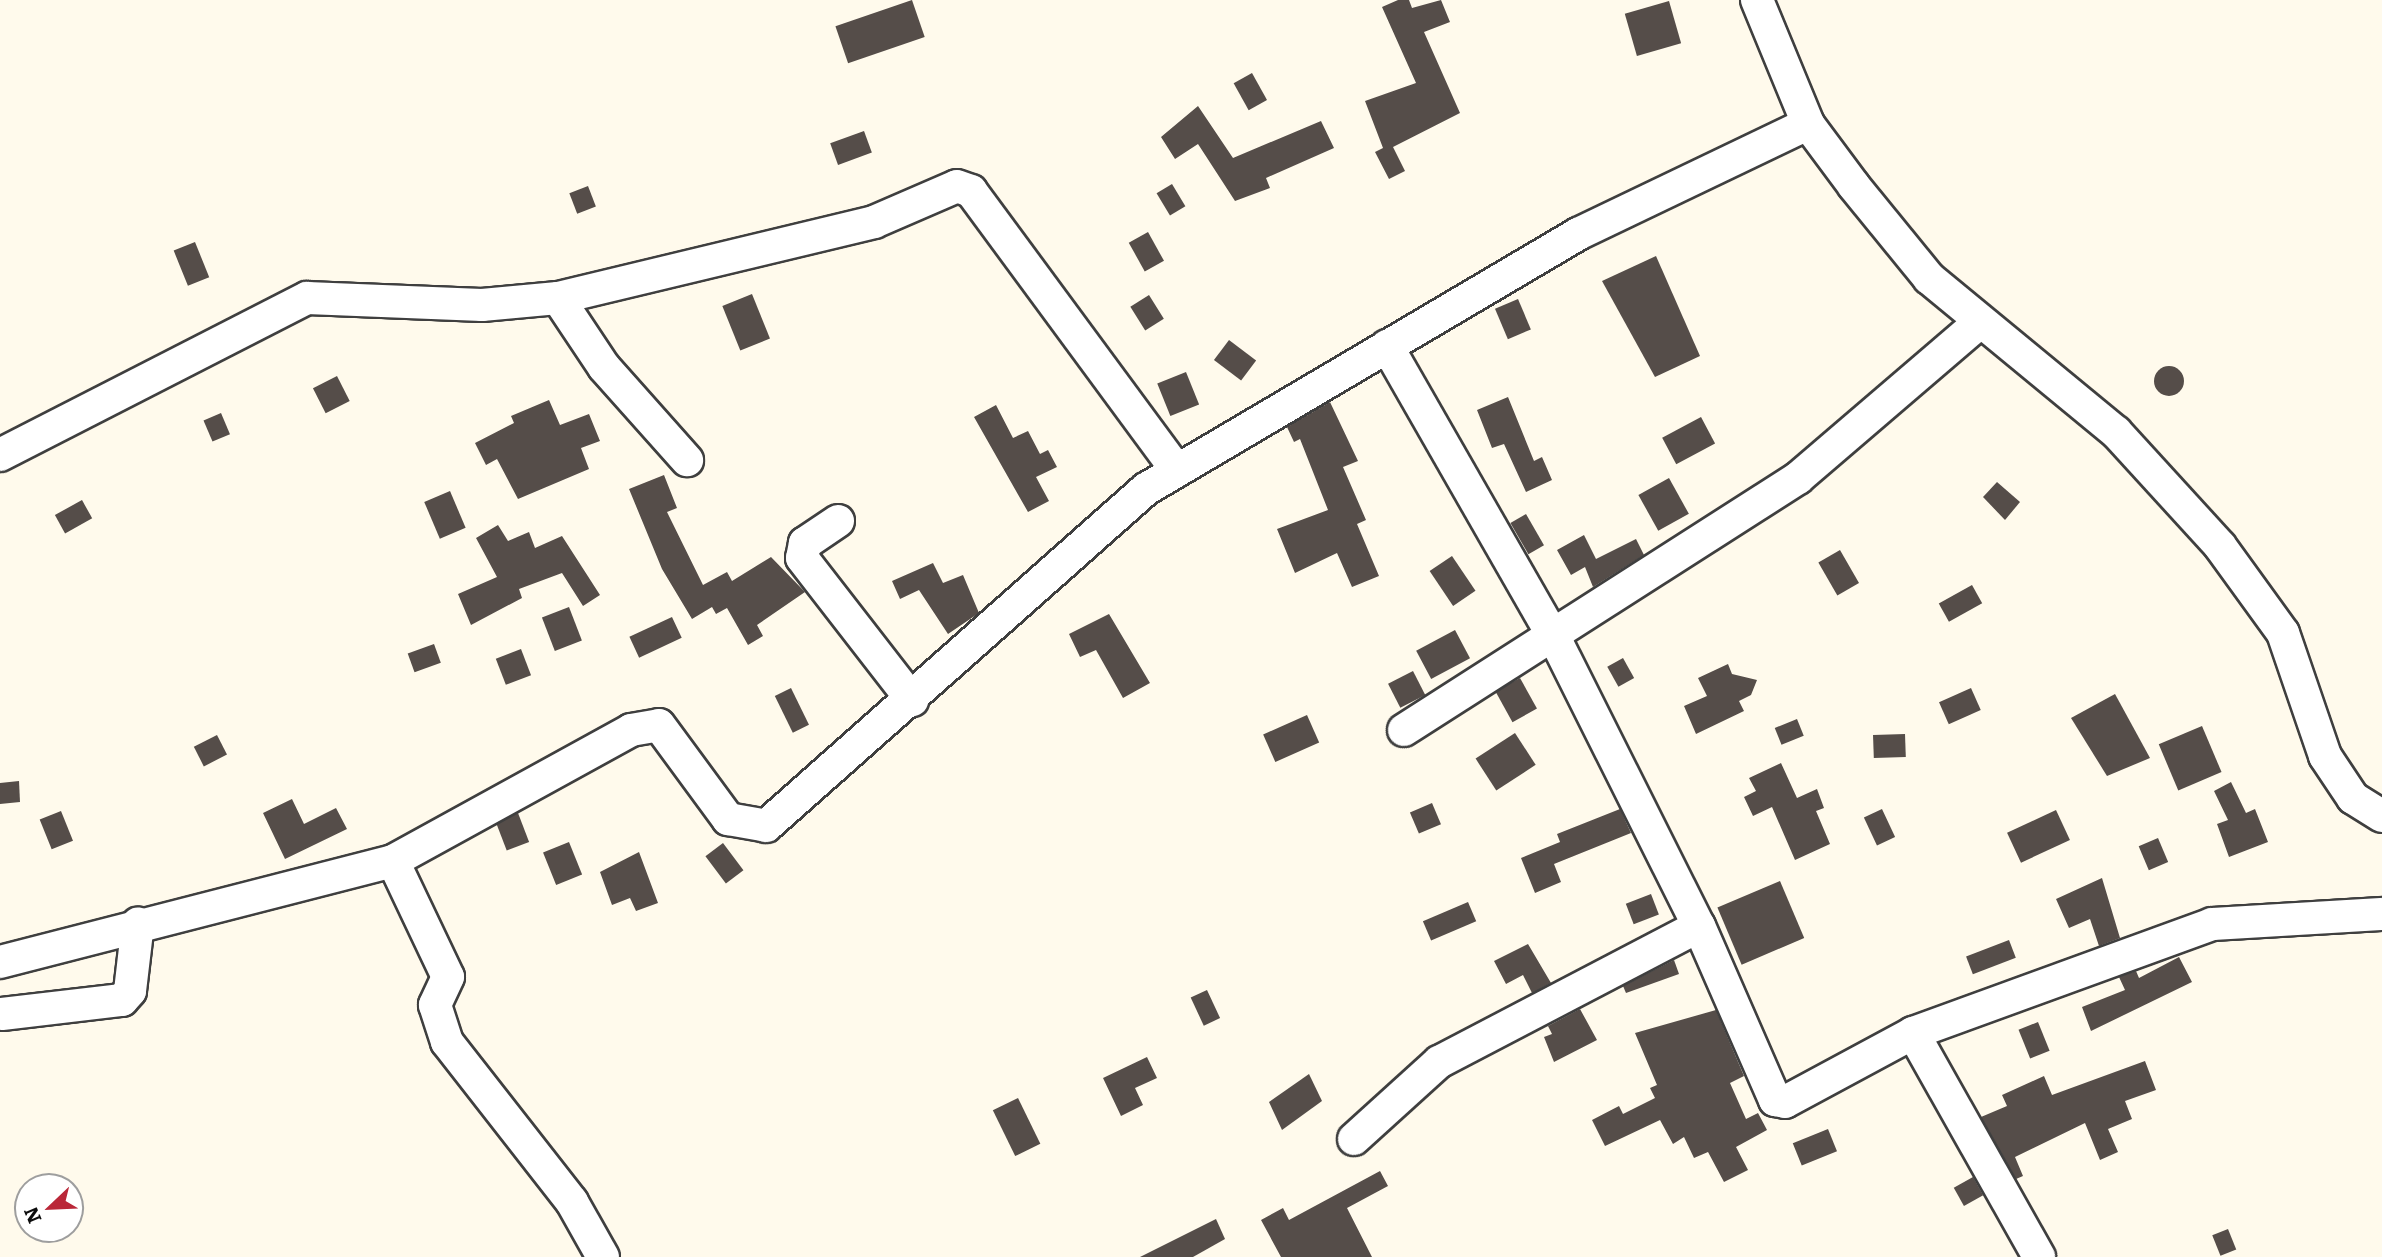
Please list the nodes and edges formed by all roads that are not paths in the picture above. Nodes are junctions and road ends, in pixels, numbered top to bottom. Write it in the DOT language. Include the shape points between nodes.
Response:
graph roads {
  1 [pos="1756,0"];
  2 [pos="1808,124"];
  3 [pos="558,299"];
  4 [pos="1979,323"];
  5 [pos="1387,346"];
  6 [pos="0,455"];
  7 [pos="687,460"];
  8 [pos="1177,470"];
  9 [pos="838,521"];
  10 [pos="1552,635"];
  11 [pos="912,700"];
  12 [pos="1404,730"];
  13 [pos="2382,816"];
  14 [pos="393,861"];
  15 [pos="2382,914"];
  16 [pos="138,923"];
  17 [pos="1699,926"];
  18 [pos="0,962"];
  19 [pos="2,1014"];
  20 [pos="1913,1033"];
  21 [pos="1354,1139"];
  22 [pos="603,1257"];
  23 [pos="2039,1257"];
  1 -- 2 [label="street"];
  2 -- 4 [label="street" via="1929,278"];
  2 -- 5 [label="street" via="1578,234"];
  3 -- 6 [label="street" via="482,305 307,298"];
  3 -- 7 [label="street" via="604,368"];
  3 -- 8 [label="street" via="874,222 957,186 971,191"];
  4 -- 10 [label="street" via="1798,478"];
  4 -- 13 [label="street" via="2116,432 2220,546 2283,633 2325,756 2353,798"];
  5 -- 8 [label="street"];
  5 -- 10 [label="street"];
  8 -- 11 [label="street" via="1146,489"];
  9 -- 11 [label="street" via="805,543 802,558"];
  10 -- 12 [label="street"];
  10 -- 17 [label="street"];
  11 -- 14 [label="street" via="766,825 728,819 659,725 631,730"];
  14 -- 16 [label="street"];
  14 -- 22 [label="street" via="448,977 435,1005 447,1042 572,1202"];
  15 -- 20 [label="street" via="2212,924"];
  16 -- 18 [label="street"];
  16 -- 19 [label="street" via="130,991 122,1000"];
  17 -- 20 [label="street" via="1775,1100 1785,1102"];
  17 -- 21 [label="street" via="1439,1062"];
  20 -- 23 [label="street"];
}
